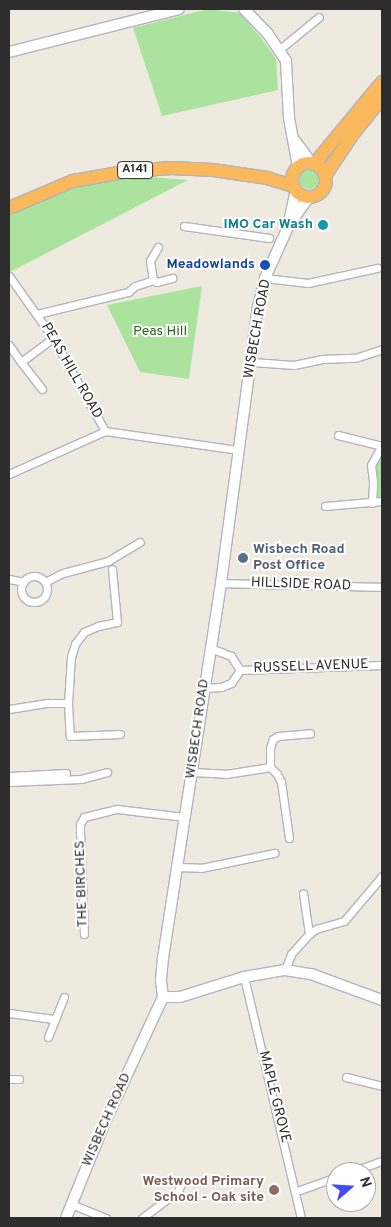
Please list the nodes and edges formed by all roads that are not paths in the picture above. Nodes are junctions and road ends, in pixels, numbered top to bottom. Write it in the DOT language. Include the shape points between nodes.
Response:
graph roads {
  1 [pos="179,9"];
  2 [pos="244,9"];
  3 [pos="319,17"];
  4 [pos="280,49"];
  5 [pos="9,52"];
  6 [pos="382,82"];
  7 [pos="382,98"];
  8 [pos="294,139"];
  9 [pos="312,163"];
  10 [pos="325,176"];
  11 [pos="295,179"];
  12 [pos="310,196"];
  13 [pos="9,208"];
  14 [pos="184,226"];
  15 [pos="288,227"];
  16 [pos="269,238"];
  17 [pos="158,247"];
  18 [pos="377,268"];
  19 [pos="9,276"];
  20 [pos="172,278"];
  21 [pos="265,278"];
  22 [pos="153,280"];
  23 [pos="37,314"];
  24 [pos="53,338"];
  25 [pos="9,345"];
  26 [pos="382,349"];
  27 [pos="21,362"];
  28 [pos="252,362"];
  29 [pos="42,389"];
  30 [pos="105,431"];
  31 [pos="338,435"];
  32 [pos="382,446"];
  33 [pos="238,450"];
  34 [pos="9,474"];
  35 [pos="382,501"];
  36 [pos="372,503"];
  37 [pos="325,506"];
  38 [pos="140,542"];
  39 [pos="112,569"];
  40 [pos="9,579"];
  41 [pos="24,582"];
  42 [pos="45,582"];
  43 [pos="221,583"];
  44 [pos="382,588"];
  45 [pos="210,648"];
  46 [pos="382,665"];
  47 [pos="240,670"];
  48 [pos="204,688"];
  49 [pos="68,703"];
  50 [pos="9,709"];
  51 [pos="310,733"];
  52 [pos="120,734"];
  53 [pos="270,767"];
  54 [pos="66,772"];
  55 [pos="107,772"];
  56 [pos="192,772"];
  57 [pos="9,776"];
  58 [pos="9,782"];
  59 [pos="185,818"];
  60 [pos="288,838"];
  61 [pos="274,853"];
  62 [pos="177,868"];
  63 [pos="382,876"];
  64 [pos="303,893"];
  65 [pos="84,934"];
  66 [pos="309,934"];
  67 [pos="285,970"];
  68 [pos="244,977"];
  69 [pos="64,997"];
  70 [pos="163,997"];
  71 [pos="382,1000"];
  72 [pos="9,1013"];
  73 [pos="54,1019"];
  74 [pos="48,1037"];
  75 [pos="346,1078"];
  76 [pos="9,1079"];
  77 [pos="19,1079"];
  78 [pos="382,1086"];
  79 [pos="326,1181"];
  80 [pos="181,1184"];
  81 [pos="297,1192"];
  82 [pos="71,1204"];
  83 [pos="66,1218"];
  84 [pos="106,1218"];
  85 [pos="142,1218"];
  86 [pos="301,1218"];
  1 -- 5 [label="main road"];
  2 -- 4 [label="main road"];
  3 -- 4 [label="street"];
  4 -- 8 [label="main road" via="288,68 289,118"];
  6 -- 9 [label="highway"];
  7 -- 10 [label="highway"];
  8 -- 9 [label="main road"];
  8 -- 11 [label="main road"];
  9 -- 10 [label="highway" via="321,168"];
  9 -- 11 [label="highway"];
  10 -- 12 [label="highway" via="322,191"];
  11 -- 12 [label="highway, A141" via="300,194"];
  11 -- 13 [label="highway, A141" via="172,168 130,171 73,181"];
  11 -- 15 [label="main road, WISBECH ROAD"];
  12 -- 15 [label="main road, WISBECH ROAD"];
  14 -- 16 [label="street"];
  15 -- 21 [label="main road, WISBECH ROAD"];
  17 -- 22 [label="street" via="150,261"];
  18 -- 21 [label="street" via="308,283"];
  19 -- 23 [label="street, PEAS HILL ROAD"];
  20 -- 22 [label="street"];
  21 -- 28 [label="main road, WISBECH ROAD"];
  22 -- 23 [label="street" via="128,292"];
  23 -- 24 [label="street, PEAS HILL ROAD"];
  24 -- 27 [label="street"];
  24 -- 30 [label="street, PEAS HILL ROAD"];
  25 -- 27 [label="street"];
  26 -- 28 [label="street" via="354,358 322,359 294,365"];
  27 -- 29 [label="street"];
  28 -- 33 [label="main road, WISBECH ROAD"];
  30 -- 33 [label="street, PEAS HILL ROAD"];
  30 -- 34 [label="street"];
  31 -- 32 [label="street"];
  32 -- 36 [label="street" via="371,464"];
  33 -- 43 [label="main road, WISBECH ROAD"];
  35 -- 36 [label="street"];
  36 -- 37 [label="street"];
  38 -- 42 [label="street" via="108,561 63,573"];
  39 -- 49 [label="street" via="117,622 84,632 75,644"];
  40 -- 41 [label="street"];
  41 -- 42 [label="street" via="32,576"];
  41 -- 42 [label="street" via="22,592 34,602 44,597"];
  43 -- 44 [label="street, HILLSIDE ROAD"];
  43 -- 45 [label="main road, WISBECH ROAD"];
  45 -- 47 [label="street, RUSSELL AVENUE" via="232,656"];
  45 -- 48 [label="main road, WISBECH ROAD"];
  46 -- 47 [label="street, RUSSELL AVENUE"];
  47 -- 48 [label="street, RUSSELL AVENUE" via="231,683"];
  48 -- 56 [label="main road, WISBECH ROAD"];
  49 -- 50 [label="street"];
  49 -- 52 [label="street" via="70,736"];
  51 -- 53 [label="street" via="273,739"];
  53 -- 56 [label="street" via="226,774"];
  53 -- 60 [label="street" via="281,782"];
  54 -- 57 [label="street"];
  55 -- 58 [label="street" via="81,779"];
  56 -- 59 [label="main road, WISBECH ROAD"];
  59 -- 62 [label="main road, WISBECH ROAD"];
  59 -- 65 [label="street, THE BIRCHES" via="117,809 84,816 80,832"];
  61 -- 62 [label="street" via="201,868"];
  62 -- 70 [label="main road, WISBECH ROAD" via="161,980"];
  63 -- 66 [label="street" via="344,922"];
  64 -- 66 [label="street"];
  66 -- 67 [label="street" via="291,954"];
  67 -- 68 [label="main road"];
  67 -- 71 [label="main road" via="311,974"];
  68 -- 70 [label="main road" via="180,997"];
  68 -- 81 [label="street, MAPLE GROVE"];
  69 -- 73 [label="street"];
  70 -- 82 [label="main road, WISBECH ROAD"];
  72 -- 73 [label="street"];
  73 -- 74 [label="street"];
  75 -- 78 [label="street"];
  76 -- 77 [label="street"];
  79 -- 81 [label="street"];
  80 -- 85 [label="street" via="178,1191"];
  81 -- 86 [label="street, MAPLE GROVE"];
  82 -- 83 [label="main road, WISBECH ROAD"];
  82 -- 84 [label="street"];
}
